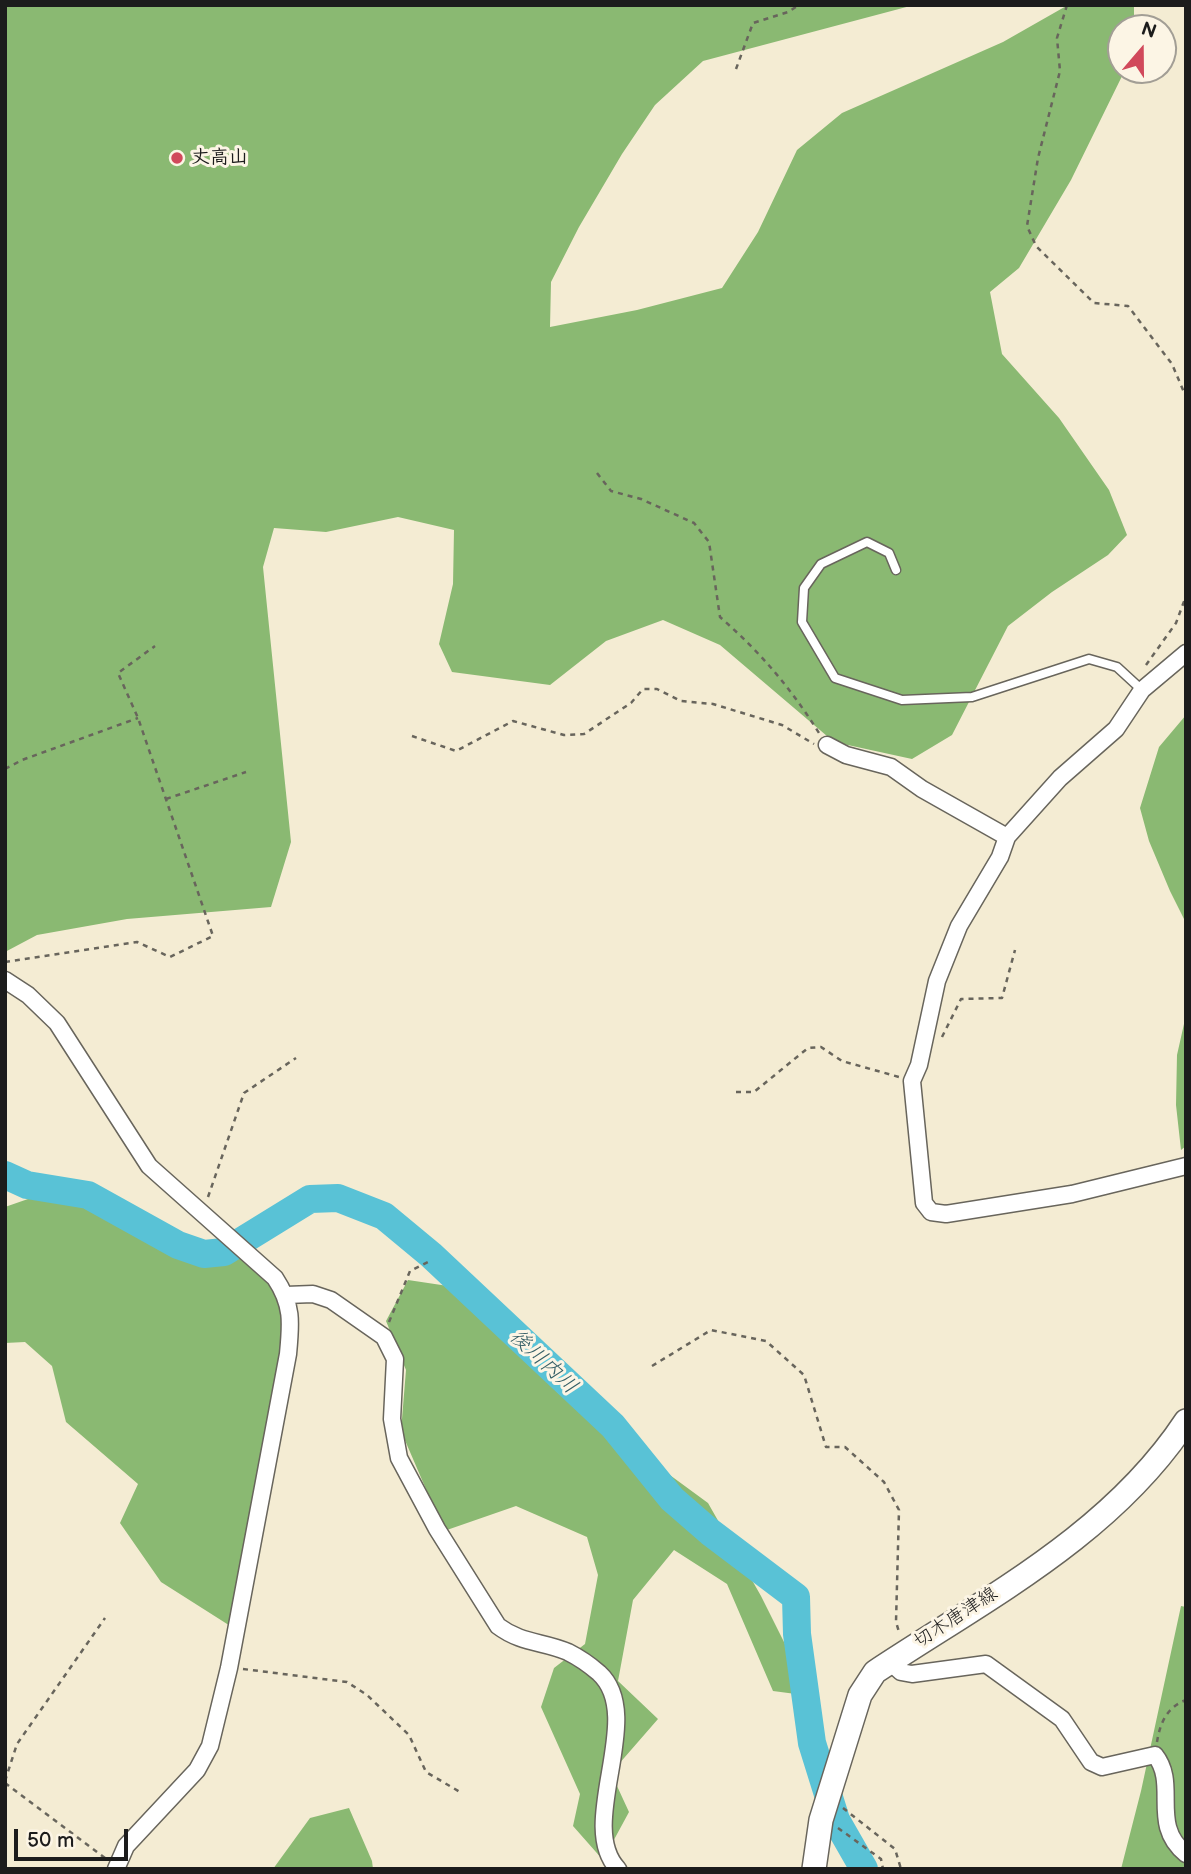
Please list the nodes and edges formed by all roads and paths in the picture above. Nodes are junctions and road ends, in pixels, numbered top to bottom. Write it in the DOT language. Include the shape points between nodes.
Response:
graph roads {
  1 [pos="799,5"];
  2 [pos="1067,5"];
  3 [pos="736,69"];
  4 [pos="1186,397"];
  5 [pos="597,473"];
  6 [pos="896,570"];
  7 [pos="1186,596"];
  8 [pos="155,646"];
  9 [pos="1186,653"];
  10 [pos="1142,690"];
  11 [pos="138,718"];
  12 [pos="412,736"];
  13 [pos="827,745"];
  14 [pos="5,769"];
  15 [pos="246,772"];
  16 [pos="166,799"];
  17 [pos="1007,837"];
  18 [pos="1015,950"];
  19 [pos="5,962"];
  20 [pos="5,980"];
  21 [pos="938,1046"];
  22 [pos="296,1058"];
  23 [pos="912,1081"];
  24 [pos="736,1092"];
  25 [pos="1186,1166"];
  26 [pos="205,1217"];
  27 [pos="432,1260"];
  28 [pos="286,1295"];
  29 [pos="384,1337"];
  30 [pos="652,1366"];
  31 [pos="1186,1421"];
  32 [pos="105,1618"];
  33 [pos="897,1657"];
  34 [pos="229,1668"];
  35 [pos="1186,1700"];
  36 [pos="1154,1755"];
  37 [pos="5,1782"];
  38 [pos="460,1792"];
  39 [pos="830,1793"];
  40 [pos="821,1820"];
  41 [pos="1186,1854"];
  42 [pos="116,1868"];
  43 [pos="618,1869"];
  44 [pos="814,1869"];
  45 [pos="883,1869"];
  46 [pos="901,1869"];
  1 -- 3 [label="path" via="752,23"];
  2 -- 4 [label="path" via="1057,38 1060,71 1027,226 1036,246 1094,303 1128,306 1172,364"];
  5 -- 13 [label="path" via="611,491 694,523 709,542 720,617 753,646 793,693"];
  6 -- 10 [label="lane" via="889,553 867,542 821,564 804,588 802,622 835,678 902,700 972,697 1089,659 1117,667"];
  7 -- 10 [label="path" via="1177,623 1145,666"];
  8 -- 11 [label="path" via="118,673"];
  9 -- 10 [label="street"];
  10 -- 17 [label="street" via="1116,729 1060,778"];
  11 -- 14 [label="path"];
  11 -- 16 [label="path"];
  12 -- 13 [label="path" via="456,751 513,721 564,735 584,734 631,704 643,688 657,688 681,701 713,704 782,725 816,745"];
  13 -- 17 [label="street" via="891,767"];
  15 -- 16 [label="path"];
  16 -- 19 [label="path" via="213,936 170,957 137,942"];
  17 -- 23 [label="street" via="954,937 937,981"];
  18 -- 21 [label="path" via="1002,998 961,999"];
  20 -- 26 [label="street" via="57,1023 149,1166"];
  22 -- 26 [label="path" via="244,1093"];
  23 -- 24 [label="path" via="842,1061 821,1047 808,1048 754,1092"];
  23 -- 25 [label="street" via="924,1203 931,1212 946,1214 1072,1194"];
  26 -- 28 [label="street" via="275,1279"];
  27 -- 29 [label="path" via="410,1271"];
  28 -- 29 [label="street" via="313,1294 331,1300"];
  28 -- 34 [label="street" via="291,1321 288,1354"];
  29 -- 43 [label="street" via="395,1359 392,1419 399,1458 498,1626 512,1637 568,1652 600,1674 614,1696 604,1842"];
  30 -- 33 [label="path" via="711,1330 766,1341 804,1375 826,1447 845,1447 884,1482 899,1510"];
  31 -- 33 [label="main road, 切木唐津線" via="1119,1502 1069,1544"];
  32 -- 37 [label="path" via="17,1744"];
  33 -- 36 [label="street" via="901,1672 912,1674 986,1664 1062,1719 1091,1762 1102,1767"];
  33 -- 39 [label="main road, 切木唐津線" via="875,1672 860,1695"];
  34 -- 38 [label="path" via="347,1682 409,1735 426,1772"];
  34 -- 42 [label="street" via="210,1746 197,1770 126,1846"];
  35 -- 36 [label="path" via="1176,1703 1161,1722"];
  36 -- 41 [label="street" via="1163,1766 1166,1827"];
  37 -- 42 [label="path"];
  39 -- 40 [label="main road, 切木唐津線"];
  39 -- 46 [label="path" via="895,1849"];
  40 -- 44 [label="main road, 切木唐津線"];
  40 -- 45 [label="path" via="881,1859"];
}
